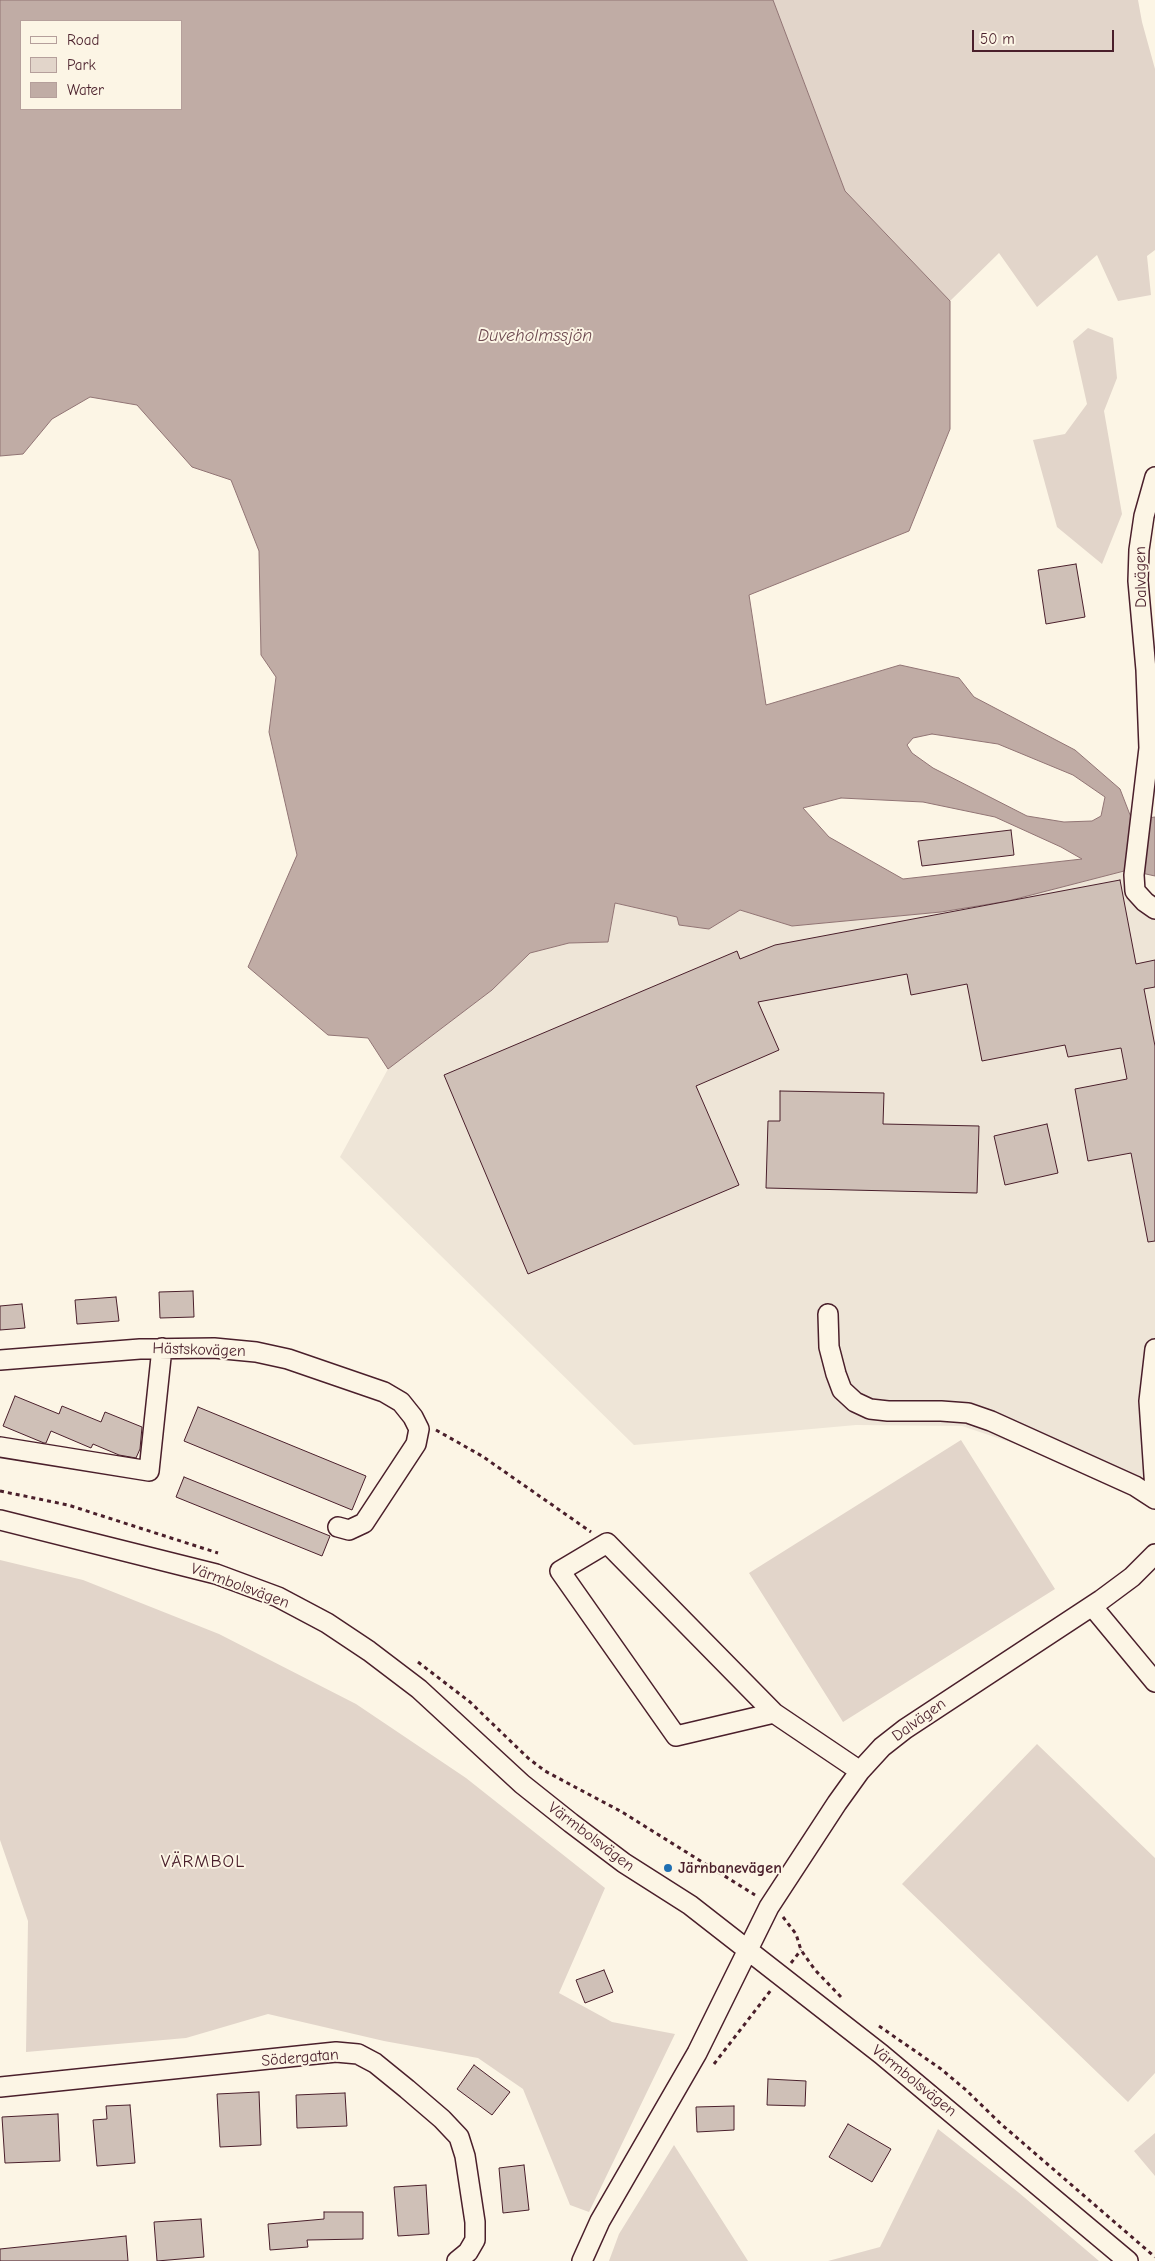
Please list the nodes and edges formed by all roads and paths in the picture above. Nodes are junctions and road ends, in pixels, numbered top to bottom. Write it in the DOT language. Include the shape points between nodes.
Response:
graph roads {
  1 [pos="1155,477"];
  2 [pos="1151,768"];
  3 [pos="1155,908"];
  4 [pos="828,1314"];
  5 [pos="162,1348"];
  6 [pos="1155,1349"];
  7 [pos="0,1360"];
  8 [pos="413,1417"];
  9 [pos="0,1447"];
  10 [pos="1155,1490"];
  11 [pos="1155,1499"];
  12 [pos="0,1520"];
  13 [pos="338,1527"];
  14 [pos="607,1543"];
  15 [pos="1155,1554"];
  16 [pos="1092,1606"];
  17 [pos="1155,1682"];
  18 [pos="774,1713"];
  19 [pos="860,1771"];
  20 [pos="770,1907"];
  21 [pos="748,1950"];
  22 [pos="800,1950"];
  23 [pos="781,1976"];
  24 [pos="844,2000"];
  25 [pos="873,2022"];
  26 [pos="710,2070"];
  27 [pos="0,2087"];
  28 [pos="1155,2257"];
  29 [pos="457,2261"];
  30 [pos="582,2261"];
  31 [pos="1128,2261"];
  1 -- 2 [label="street, Dalvägen" via="1144,516 1138,581"];
  2 -- 3 [label="street, Dalvägen" via="1140,816 1134,874 1135,890"];
  4 -- 11 [label="street" via="829,1346 836,1374 842,1390 854,1402 888,1412 941,1411 991,1421 1135,1486"];
  5 -- 7 [label="street, Hästskovägen"];
  5 -- 8 [label="street, Hästskovägen" via="214,1348 288,1358 384,1392 401,1402"];
  5 -- 9 [label="street" via="149,1471"];
  6 -- 10 [label="street" via="1149,1401"];
  8 -- 13 [label="street" via="419,1428 416,1444 364,1524 349,1530"];
  8 -- 14 [label="path" via="482,1456"];
  12 -- 21 [label="street, Värmbolsvägen" via="216,1574 278,1597 327,1623 419,1689 522,1784 571,1823 624,1863 690,1905"];
  14 -- 18 [label="street"];
  14 -- 18 [label="street" via="560,1571 676,1736"];
  15 -- 16 [label="street, Dalvägen" via="1132,1578"];
  16 -- 17 [label="street"];
  16 -- 19 [label="street, Dalvägen" via="905,1729 882,1747"];
  18 -- 19 [label="street"];
  19 -- 20 [label="street, Dalvägen"];
  20 -- 21 [label="street, Dalvägen"];
  20 -- 22 [label="path" via="787,1920 796,1934"];
  21 -- 23 [label="street, Värmbolsvägen"];
  21 -- 30 [label="street" via="697,2053 600,2221"];
  22 -- 23 [label="path"];
  22 -- 24 [label="path"];
  23 -- 26 [label="path"];
  23 -- 31 [label="street, Värmbolsvägen" via="881,2054"];
  25 -- 28 [label="path" via="941,2069"];
  27 -- 29 [label="street, Södergatan" via="336,2052 358,2054 375,2063 407,2089 459,2137 465,2156 475,2240"];
}
